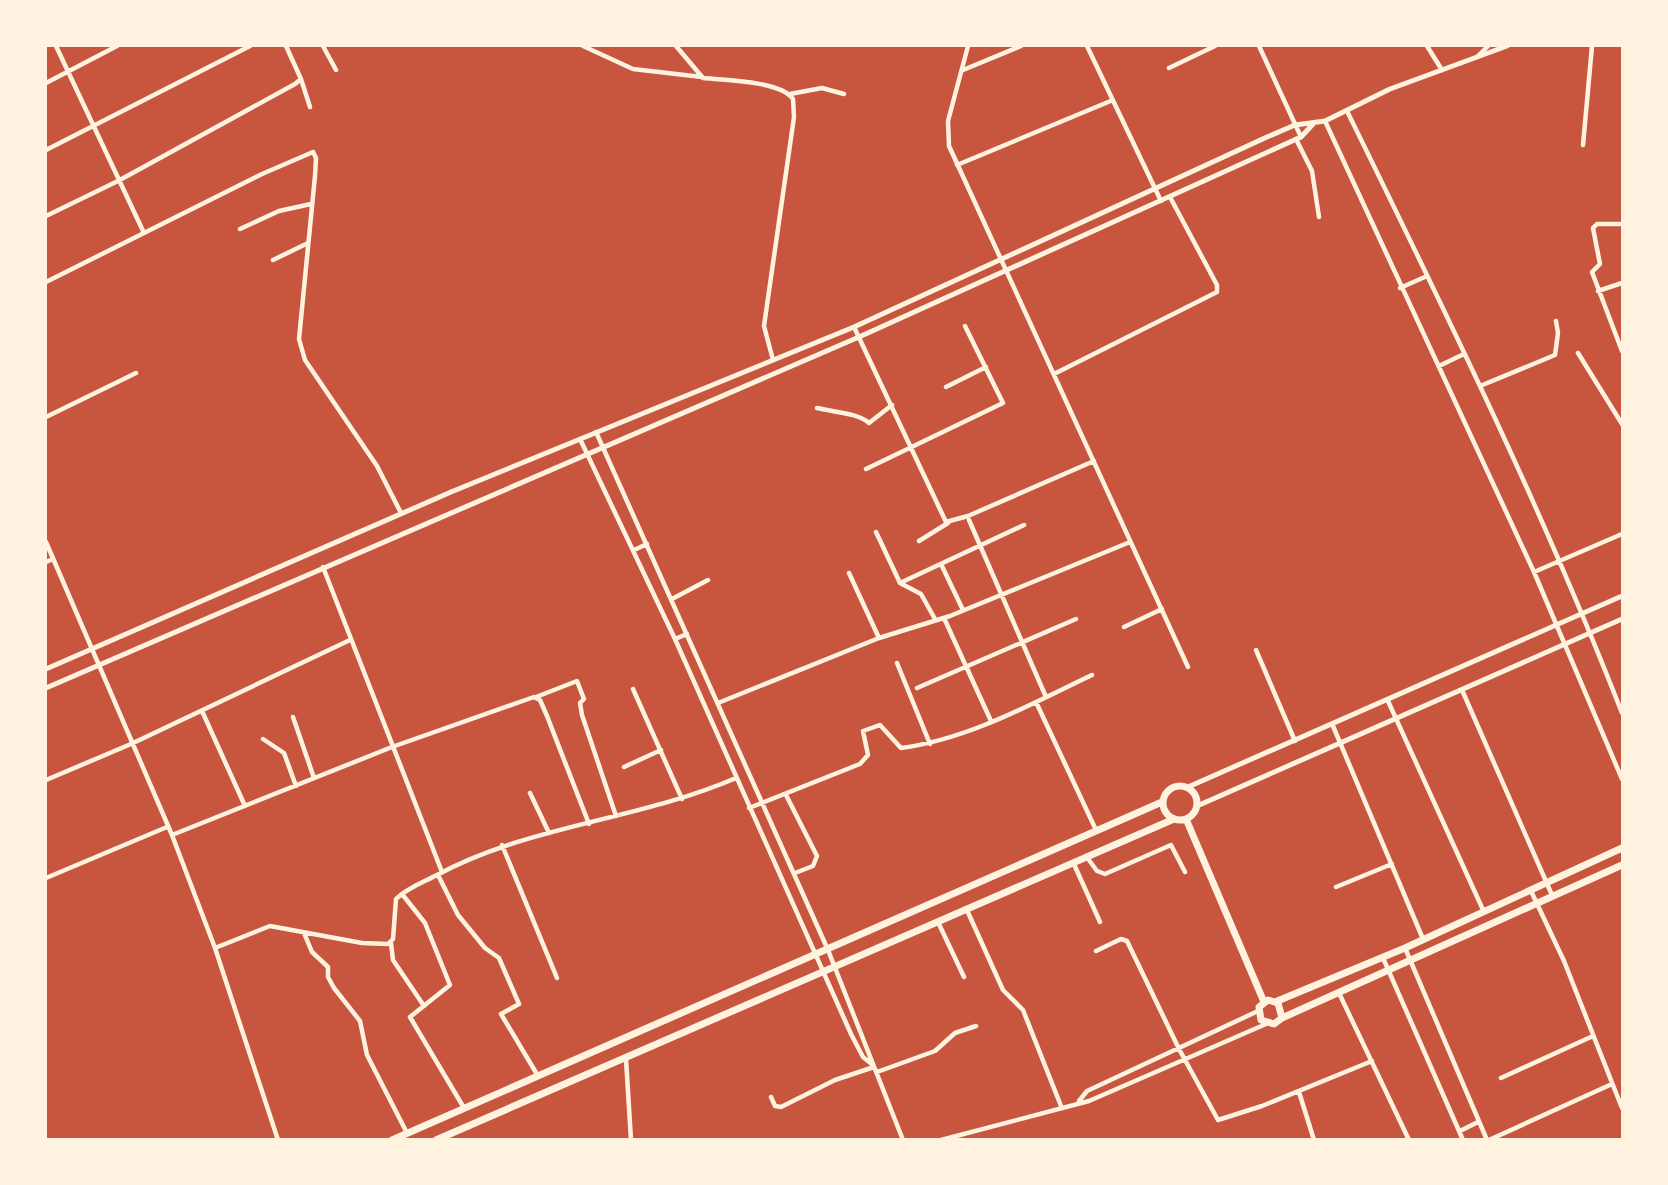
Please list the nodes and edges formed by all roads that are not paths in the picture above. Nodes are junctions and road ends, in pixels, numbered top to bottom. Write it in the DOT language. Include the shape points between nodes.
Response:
graph roads {
  1 [pos="56,46"];
  2 [pos="117,46"];
  3 [pos="250,46"];
  4 [pos="286,46"];
  5 [pos="323,46"];
  6 [pos="583,46"];
  7 [pos="676,46"];
  8 [pos="968,46"];
  9 [pos="1021,46"];
  10 [pos="1087,46"];
  11 [pos="1215,46"];
  12 [pos="1259,46"];
  13 [pos="1427,46"];
  14 [pos="1488,46"];
  15 [pos="1507,46"];
  16 [pos="1592,46"];
  17 [pos="1475,59"];
  18 [pos="1169,68"];
  19 [pos="336,70"];
  20 [pos="962,70"];
  21 [pos="1443,71"];
  22 [pos="68,72"];
  23 [pos="703,78"];
  24 [pos="301,79"];
  25 [pos="46,83"];
  26 [pos="790,94"];
  27 [pos="844,94"];
  28 [pos="1113,100"];
  29 [pos="310,107"];
  30 [pos="1347,111"];
  31 [pos="1325,121"];
  32 [pos="1313,124"];
  33 [pos="1295,125"];
  34 [pos="93,126"];
  35 [pos="1298,138"];
  36 [pos="1583,145"];
  37 [pos="46,150"];
  38 [pos="957,165"];
  39 [pos="118,181"];
  40 [pos="1155,190"];
  41 [pos="1170,197"];
  42 [pos="1161,201"];
  43 [pos="311,204"];
  44 [pos="46,216"];
  45 [pos="1319,217"];
  46 [pos="1620,224"];
  47 [pos="240,229"];
  48 [pos="144,233"];
  49 [pos="306,244"];
  50 [pos="273,260"];
  51 [pos="1002,261"];
  52 [pos="1007,271"];
  53 [pos="1427,276"];
  54 [pos="46,282"];
  55 [pos="1622,283"];
  56 [pos="1400,288"];
  57 [pos="1598,291"];
  58 [pos="1556,321"];
  59 [pos="965,326"];
  60 [pos="854,327"];
  61 [pos="859,337"];
  62 [pos="1622,351"];
  63 [pos="1578,352"];
  64 [pos="1464,354"];
  65 [pos="773,360"];
  66 [pos="1439,366"];
  67 [pos="986,368"];
  68 [pos="136,373"];
  69 [pos="1054,374"];
  70 [pos="1480,386"];
  71 [pos="946,387"];
  72 [pos="892,405"];
  73 [pos="817,408"];
  74 [pos="46,417"];
  75 [pos="1622,424"];
  76 [pos="596,432"];
  77 [pos="580,439"];
  78 [pos="603,447"];
  79 [pos="911,447"];
  80 [pos="586,454"];
  81 [pos="1094,461"];
  82 [pos="866,469"];
  83 [pos="401,513"];
  84 [pos="969,520"];
  85 [pos="948,523"];
  86 [pos="1024,524"];
  87 [pos="876,532"];
  88 [pos="1622,534"];
  89 [pos="919,541"];
  90 [pos="1131,541"];
  91 [pos="46,542"];
  92 [pos="647,544"];
  93 [pos="981,545"];
  94 [pos="634,550"];
  95 [pos="52,559"];
  96 [pos="46,562"];
  97 [pos="1558,562"];
  98 [pos="941,564"];
  99 [pos="323,567"];
  100 [pos="1534,572"];
  101 [pos="849,573"];
  102 [pos="708,580"];
  103 [pos="900,583"];
  104 [pos="1000,594"];
  105 [pos="1622,596"];
  106 [pos="672,599"];
  107 [pos="1162,609"];
  108 [pos="963,610"];
  109 [pos="1582,614"];
  110 [pos="944,618"];
  111 [pos="936,619"];
  112 [pos="1076,619"];
  113 [pos="1622,619"];
  114 [pos="1124,626"];
  115 [pos="1556,626"];
  116 [pos="1590,633"];
  117 [pos="687,634"];
  118 [pos="879,638"];
  119 [pos="675,639"];
  120 [pos="350,640"];
  121 [pos="1021,643"];
  122 [pos="1565,645"];
  123 [pos="91,649"];
  124 [pos="1255,650"];
  125 [pos="897,663"];
  126 [pos="99,665"];
  127 [pos="965,667"];
  128 [pos="1188,667"];
  129 [pos="46,669"];
  130 [pos="1092,675"];
  131 [pos="46,688"];
  132 [pos="917,688"];
  133 [pos="633,689"];
  134 [pos="1462,690"];
  135 [pos="1046,697"];
  136 [pos="536,698"];
  137 [pos="1388,701"];
  138 [pos="1036,702"];
  139 [pos="718,703"];
  140 [pos="202,711"];
  141 [pos="1622,713"];
  142 [pos="293,717"];
  143 [pos="1397,719"];
  144 [pos="991,721"];
  145 [pos="1333,726"];
  146 [pos="263,739"];
  147 [pos="1295,742"];
  148 [pos="131,744"];
  149 [pos="930,744"];
  150 [pos="1341,744"];
  151 [pos="392,747"];
  152 [pos="661,750"];
  153 [pos="624,767"];
  154 [pos="314,778"];
  155 [pos="736,778"];
  156 [pos="1622,779"];
  157 [pos="46,780"];
  158 [pos="296,786"];
  159 [pos="1188,787"];
  160 [pos="530,793"];
  161 [pos="786,795"];
  162 [pos="682,799"];
  163 [pos="1162,802"];
  164 [pos="762,803"];
  165 [pos="245,806"];
  166 [pos="1197,806"];
  167 [pos="749,808"];
  168 [pos="616,816"];
  169 [pos="1174,819"];
  170 [pos="1186,819"];
  171 [pos="589,824"];
  172 [pos="167,827"];
  173 [pos="1096,831"];
  174 [pos="549,833"];
  175 [pos="172,835"];
  176 [pos="502,845"];
  177 [pos="1622,848"];
  178 [pos="1085,856"];
  179 [pos="1072,861"];
  180 [pos="1392,864"];
  181 [pos="1622,865"];
  182 [pos="794,873"];
  183 [pos="1185,873"];
  184 [pos="440,874"];
  185 [pos="46,878"];
  186 [pos="976,884"];
  187 [pos="1546,884"];
  188 [pos="1336,887"];
  189 [pos="1531,891"];
  190 [pos="402,894"];
  191 [pos="1552,895"];
  192 [pos="984,900"];
  193 [pos="1537,901"];
  194 [pos="966,908"];
  195 [pos="1484,912"];
  196 [pos="938,921"];
  197 [pos="1100,922"];
  198 [pos="304,932"];
  199 [pos="1423,939"];
  200 [pos="391,943"];
  201 [pos="215,948"];
  202 [pos="1405,948"];
  203 [pos="828,950"];
  204 [pos="1096,951"];
  205 [pos="815,956"];
  206 [pos="1383,957"];
  207 [pos="1411,959"];
  208 [pos="835,968"];
  209 [pos="1390,969"];
  210 [pos="823,973"];
  211 [pos="964,977"];
  212 [pos="557,978"];
  213 [pos="1339,993"];
  214 [pos="1264,1002"];
  215 [pos="1276,1002"];
  216 [pos="424,1006"];
  217 [pos="852,1010"];
  218 [pos="1258,1011"];
  219 [pos="842,1015"];
  220 [pos="1282,1017"];
  221 [pos="1266,1024"];
  222 [pos="976,1026"];
  223 [pos="1593,1036"];
  224 [pos="1179,1049"];
  225 [pos="626,1059"];
  226 [pos="1184,1059"];
  227 [pos="1372,1061"];
  228 [pos="875,1068"];
  229 [pos="538,1076"];
  230 [pos="1502,1078"];
  231 [pos="1612,1084"];
  232 [pos="1299,1092"];
  233 [pos="771,1097"];
  234 [pos="1078,1101"];
  235 [pos="1061,1106"];
  236 [pos="464,1108"];
  237 [pos="1622,1108"];
  238 [pos="1478,1122"];
  239 [pos="1460,1131"];
  240 [pos="407,1133"];
  241 [pos="278,1139"];
  242 [pos="392,1139"];
  243 [pos="436,1139"];
  244 [pos="631,1139"];
  245 [pos="903,1139"];
  246 [pos="942,1139"];
  247 [pos="1314,1139"];
  248 [pos="1409,1139"];
  249 [pos="1461,1139"];
  250 [pos="1488,1139"];
  1 -- 22 [label="street"];
  2 -- 22 [label="street"];
  3 -- 34 [label="street"];
  4 -- 24 [label="street"];
  5 -- 19 [label="street"];
  6 -- 23 [label="street" via="633,69"];
  7 -- 23 [label="street"];
  8 -- 20 [label="street"];
  9 -- 20 [label="street"];
  10 -- 28 [label="street"];
  11 -- 18 [label="street"];
  12 -- 33 [label="street"];
  13 -- 21 [label="street"];
  14 -- 17 [label="street"];
  15 -- 17 [label="street"];
  16 -- 36 [label="street"];
  17 -- 21 [label="street"];
  20 -- 38 [label="street" via="947,129"];
  21 -- 30 [label="street" via="1390,89"];
  22 -- 25 [label="street"];
  22 -- 34 [label="street"];
  23 -- 26 [label="street" via="766,86"];
  24 -- 29 [label="street"];
  24 -- 39 [label="street"];
  26 -- 27 [label="street" via="822,88"];
  26 -- 65 [label="street" via="794,117 764,326"];
  28 -- 38 [label="street"];
  28 -- 40 [label="street"];
  30 -- 31 [label="street"];
  30 -- 53 [label="street"];
  31 -- 32 [label="street"];
  31 -- 56 [label="street"];
  32 -- 33 [label="street"];
  32 -- 35 [label="street"];
  33 -- 35 [label="street"];
  33 -- 40 [label="street"];
  34 -- 37 [label="street"];
  34 -- 39 [label="street"];
  35 -- 41 [label="street"];
  35 -- 45 [label="street" via="1312,171"];
  38 -- 51 [label="street"];
  39 -- 44 [label="street"];
  39 -- 48 [label="street"];
  40 -- 42 [label="street"];
  40 -- 51 [label="street"];
  41 -- 42 [label="street"];
  41 -- 69 [label="street" via="1217,292"];
  42 -- 52 [label="street"];
  43 -- 47 [label="street" via="278,211"];
  43 -- 48 [label="street" via="316,158 310,152"];
  43 -- 49 [label="street"];
  46 -- 57 [label="street" via="1593,228 1600,264 1592,273"];
  48 -- 54 [label="street"];
  49 -- 50 [label="street"];
  49 -- 83 [label="street" via="299,339 305,360 377,466"];
  51 -- 52 [label="street"];
  51 -- 60 [label="street"];
  52 -- 61 [label="street"];
  52 -- 69 [label="street"];
  53 -- 56 [label="street"];
  53 -- 64 [label="street"];
  55 -- 57 [label="street"];
  56 -- 66 [label="street"];
  57 -- 62 [label="street"];
  58 -- 70 [label="street" via="1555,355"];
  59 -- 67 [label="street"];
  60 -- 61 [label="street"];
  60 -- 65 [label="street"];
  61 -- 72 [label="street"];
  61 -- 78 [label="street"];
  63 -- 75 [label="street"];
  64 -- 66 [label="street"];
  64 -- 70 [label="street"];
  65 -- 76 [label="street"];
  66 -- 100 [label="street"];
  67 -- 71 [label="street"];
  67 -- 79 [label="street" via="1003,403"];
  68 -- 74 [label="street"];
  69 -- 81 [label="street"];
  70 -- 97 [label="street"];
  72 -- 73 [label="street" via="869,423 861,416"];
  72 -- 79 [label="street"];
  76 -- 77 [label="street"];
  76 -- 78 [label="street"];
  77 -- 80 [label="street"];
  77 -- 83 [label="street"];
  78 -- 80 [label="street"];
  78 -- 92 [label="street"];
  79 -- 82 [label="street"];
  79 -- 85 [label="street"];
  80 -- 94 [label="street"];
  80 -- 99 [label="street"];
  81 -- 85 [label="street"];
  81 -- 90 [label="street"];
  83 -- 123 [label="street"];
  84 -- 93 [label="street"];
  85 -- 89 [label="street"];
  86 -- 93 [label="street"];
  87 -- 103 [label="street"];
  88 -- 97 [label="street"];
  90 -- 104 [label="street"];
  90 -- 107 [label="street"];
  91 -- 95 [label="street"];
  92 -- 94 [label="street"];
  92 -- 106 [label="street"];
  93 -- 98 [label="street"];
  93 -- 104 [label="street"];
  94 -- 119 [label="street"];
  95 -- 96 [label="street"];
  95 -- 123 [label="street"];
  97 -- 100 [label="street"];
  97 -- 109 [label="street"];
  98 -- 103 [label="street"];
  98 -- 108 [label="street"];
  99 -- 120 [label="street"];
  99 -- 126 [label="street"];
  100 -- 115 [label="street"];
  101 -- 118 [label="street"];
  102 -- 106 [label="street"];
  103 -- 111 [label="street" via="916,590"];
  104 -- 108 [label="street"];
  104 -- 121 [label="street"];
  105 -- 109 [label="street"];
  106 -- 117 [label="street"];
  107 -- 114 [label="street"];
  107 -- 128 [label="street"];
  108 -- 110 [label="street"];
  109 -- 115 [label="street"];
  109 -- 116 [label="street"];
  110 -- 111 [label="street"];
  110 -- 127 [label="street"];
  111 -- 118 [label="street"];
  112 -- 121 [label="street"];
  113 -- 116 [label="street"];
  115 -- 122 [label="street"];
  115 -- 137 [label="street"];
  116 -- 122 [label="street"];
  116 -- 141 [label="street"];
  117 -- 119 [label="street"];
  117 -- 139 [label="street"];
  118 -- 139 [label="street"];
  119 -- 155 [label="street"];
  120 -- 140 [label="street"];
  120 -- 151 [label="street"];
  121 -- 127 [label="street"];
  121 -- 135 [label="street"];
  122 -- 134 [label="street"];
  122 -- 156 [label="street"];
  123 -- 126 [label="street"];
  123 -- 129 [label="street"];
  124 -- 147 [label="street"];
  125 -- 149 [label="street"];
  126 -- 131 [label="street"];
  126 -- 148 [label="street"];
  127 -- 132 [label="street"];
  127 -- 144 [label="street"];
  130 -- 135 [label="street"];
  133 -- 152 [label="street"];
  134 -- 143 [label="street"];
  134 -- 187 [label="street"];
  135 -- 138 [label="street"];
  136 -- 151 [label="street"];
  136 -- 168 [label="street" via="577,681 584,699 582,715"];
  136 -- 171 [label="street"];
  137 -- 143 [label="street"];
  137 -- 145 [label="street"];
  138 -- 144 [label="street"];
  138 -- 173 [label="street"];
  139 -- 164 [label="street"];
  140 -- 148 [label="street"];
  140 -- 165 [label="street"];
  142 -- 154 [label="street"];
  143 -- 150 [label="street"];
  143 -- 195 [label="street"];
  144 -- 149 [label="street"];
  145 -- 147 [label="street"];
  145 -- 150 [label="street"];
  146 -- 158 [label="street" via="284,753"];
  147 -- 159 [label="street"];
  148 -- 157 [label="street"];
  148 -- 172 [label="street"];
  149 -- 161 [label="street" via="901,748 875,724 863,731 868,755 860,764"];
  150 -- 166 [label="street"];
  150 -- 180 [label="street"];
  151 -- 154 [label="street"];
  151 -- 184 [label="street"];
  152 -- 153 [label="street"];
  152 -- 162 [label="street"];
  154 -- 158 [label="street"];
  155 -- 162 [label="street"];
  155 -- 167 [label="street"];
  158 -- 165 [label="street"];
  159 -- 163 [label="highway" via="1172,788"];
  159 -- 166 [label="highway" via="1195,793"];
  160 -- 174 [label="street"];
  161 -- 164 [label="street"];
  161 -- 182 [label="street" via="817,856 813,866"];
  162 -- 168 [label="street"];
  163 -- 169 [label="highway"];
  163 -- 173 [label="highway"];
  164 -- 167 [label="street"];
  164 -- 182 [label="street"];
  165 -- 175 [label="street"];
  166 -- 170 [label="highway"];
  167 -- 205 [label="street"];
  168 -- 171 [label="street"];
  169 -- 170 [label="highway"];
  169 -- 178 [label="highway"];
  170 -- 214 [label="highway"];
  171 -- 174 [label="street"];
  172 -- 175 [label="street"];
  172 -- 185 [label="street"];
  173 -- 186 [label="highway"];
  174 -- 176 [label="street"];
  175 -- 201 [label="street"];
  176 -- 184 [label="street"];
  176 -- 212 [label="street"];
  177 -- 187 [label="highway"];
  178 -- 179 [label="highway"];
  178 -- 183 [label="street" via="1097,872 1105,874 1171,845"];
  179 -- 192 [label="highway"];
  179 -- 197 [label="street"];
  180 -- 188 [label="street"];
  180 -- 199 [label="street"];
  181 -- 191 [label="highway"];
  182 -- 203 [label="street"];
  184 -- 190 [label="street"];
  184 -- 229 [label="street" via="458,915 499,958 519,1004 502,1014"];
  186 -- 192 [label="highway"];
  186 -- 203 [label="highway"];
  187 -- 189 [label="highway"];
  187 -- 191 [label="street"];
  189 -- 193 [label="street"];
  189 -- 195 [label="highway"];
  190 -- 200 [label="street" via="394,906"];
  190 -- 216 [label="street" via="425,923 450,985"];
  191 -- 193 [label="highway"];
  192 -- 194 [label="highway"];
  193 -- 207 [label="highway"];
  193 -- 223 [label="street"];
  194 -- 196 [label="highway"];
  194 -- 235 [label="street" via="1004,992 1023,1010"];
  195 -- 199 [label="highway"];
  196 -- 208 [label="highway"];
  196 -- 211 [label="street"];
  198 -- 200 [label="street" via="362,943"];
  198 -- 201 [label="street" via="264,928"];
  198 -- 240 [label="street" via="313,952 328,967 334,988 360,1021 367,1055"];
  199 -- 202 [label="highway"];
  200 -- 216 [label="street" via="393,960"];
  201 -- 241 [label="street"];
  202 -- 206 [label="highway"];
  202 -- 207 [label="street"];
  203 -- 205 [label="highway"];
  203 -- 208 [label="street"];
  204 -- 224 [label="street" via="1121,939 1127,941"];
  205 -- 210 [label="street"];
  205 -- 229 [label="highway"];
  206 -- 209 [label="street"];
  206 -- 215 [label="highway"];
  207 -- 209 [label="highway"];
  207 -- 238 [label="street"];
  208 -- 210 [label="highway"];
  208 -- 217 [label="street"];
  209 -- 213 [label="highway"];
  209 -- 239 [label="street"];
  210 -- 219 [label="street"];
  210 -- 225 [label="highway"];
  213 -- 220 [label="highway"];
  213 -- 227 [label="street"];
  214 -- 215 [label="highway"];
  214 -- 218 [label="highway"];
  215 -- 220 [label="highway"];
  216 -- 236 [label="street" via="410,1017"];
  217 -- 219 [label="street"];
  217 -- 228 [label="street"];
  218 -- 221 [label="highway"];
  218 -- 224 [label="street"];
  219 -- 228 [label="street" via="863,1057"];
  220 -- 221 [label="highway"];
  221 -- 226 [label="street"];
  222 -- 228 [label="street" via="955,1033 935,1051"];
  223 -- 230 [label="street"];
  223 -- 231 [label="street"];
  224 -- 226 [label="street"];
  224 -- 234 [label="street" via="1087,1091"];
  225 -- 243 [label="highway"];
  225 -- 244 [label="street"];
  226 -- 232 [label="street" via="1219,1120"];
  226 -- 234 [label="street" via="1089,1101"];
  227 -- 232 [label="street"];
  227 -- 248 [label="street"];
  228 -- 233 [label="street" via="835,1080 781,1107 775,1106"];
  228 -- 245 [label="street"];
  229 -- 236 [label="highway"];
  231 -- 237 [label="street"];
  231 -- 250 [label="street"];
  232 -- 247 [label="street"];
  234 -- 235 [label="street"];
  235 -- 246 [label="street"];
  236 -- 240 [label="highway"];
  238 -- 239 [label="street"];
  238 -- 250 [label="street"];
  239 -- 249 [label="street"];
  240 -- 242 [label="highway"];
}
